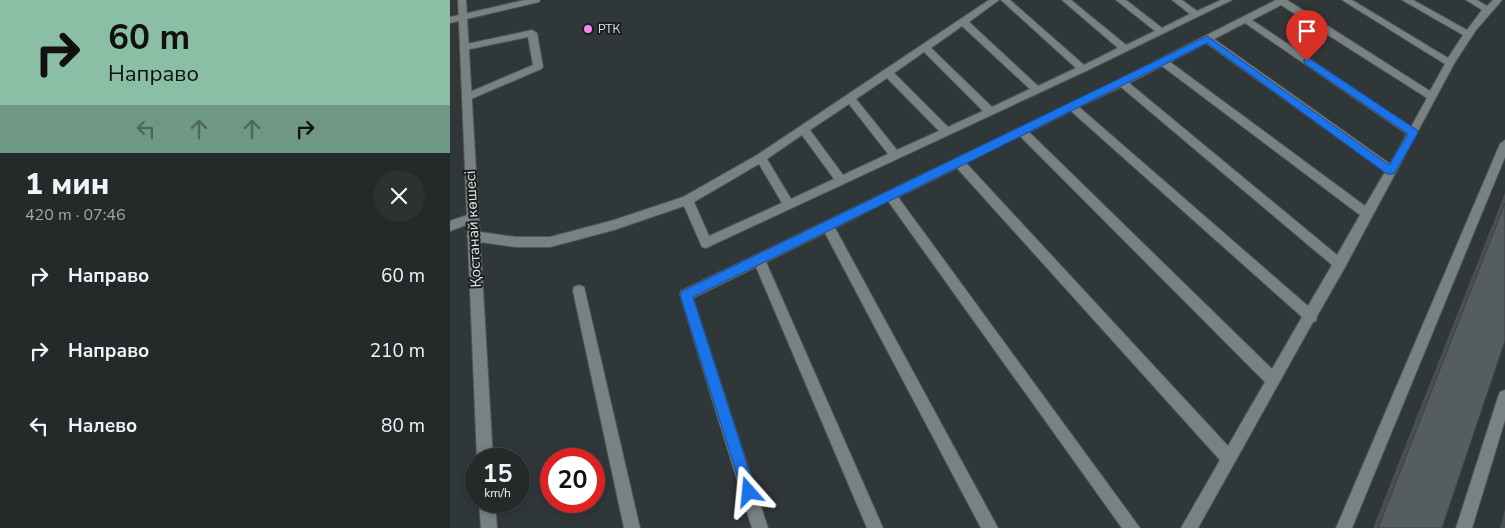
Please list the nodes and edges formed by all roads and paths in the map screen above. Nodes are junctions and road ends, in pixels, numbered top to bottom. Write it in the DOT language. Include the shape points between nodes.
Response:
graph roads {
  1 [pos="462,0"];
  2 [pos="536,0"];
  3 [pos="995,0"];
  4 [pos="1005,0"];
  5 [pos="1066,0"];
  6 [pos="1120,0"];
  7 [pos="1176,0"];
  8 [pos="1228,0"];
  9 [pos="1346,0"];
  10 [pos="1406,0"];
  11 [pos="1470,0"];
  12 [pos="1498,0"];
  13 [pos="1282,1"];
  14 [pos="1487,9"];
  15 [pos="1197,15"];
  16 [pos="463,17"];
  17 [pos="450,20"];
  18 [pos="1246,20"];
  19 [pos="963,22"];
  20 [pos="1161,32"];
  21 [pos="1469,35"];
  22 [pos="1207,39"];
  23 [pos="465,47"];
  24 [pos="925,48"];
  25 [pos="1124,49"];
  26 [pos="1162,61"];
  27 [pos="1451,64"];
  28 [pos="1083,69"];
  29 [pos="888,73"];
  30 [pos="1122,82"];
  31 [pos="1037,90"];
  32 [pos="467,97"];
  33 [pos="1432,97"];
  34 [pos="850,98"];
  35 [pos="1072,107"];
  36 [pos="990,111"];
  37 [pos="804,130"];
  38 [pos="946,132"];
  39 [pos="1021,132"];
  40 [pos="1413,133"];
  41 [pos="1505,144"];
  42 [pos="896,156"];
  43 [pos="761,158"];
  44 [pos="959,163"];
  45 [pos="1391,171"];
  46 [pos="841,181"];
  47 [pos="891,196"];
  48 [pos="687,200"];
  49 [pos="789,205"];
  50 [pos="1367,214"];
  51 [pos="473,218"];
  52 [pos="450,226"];
  53 [pos="828,227"];
  54 [pos="473,236"];
  55 [pos="759,259"];
  56 [pos="1340,265"];
  57 [pos="579,290"];
  58 [pos="1311,317"];
  59 [pos="1273,380"];
  60 [pos="1505,398"];
  61 [pos="484,448"];
  62 [pos="1229,459"];
  63 [pos="488,513"];
  64 [pos="489,528"];
  65 [pos="632,528"];
  66 [pos="760,528"];
  67 [pos="875,528"];
  68 [pos="990,528"];
  69 [pos="1132,528"];
  70 [pos="1189,528"];
  71 [pos="1344,528"];
  72 [pos="1464,528"];
  1 -- 16 [label="street, Қостанай көшесі"];
  2 -- 16 [label="street"];
  3 -- 19 [label="street"];
  4 -- 28 [label="street"];
  5 -- 25 [label="street"];
  6 -- 20 [label="street"];
  7 -- 15 [label="street"];
  8 -- 15 [label="street"];
  9 -- 27 [label="street"];
  10 -- 21 [label="street"];
  11 -- 14 [label="street"];
  12 -- 14 [label="street"];
  13 -- 18 [label="street"];
  13 -- 33 [label="street"];
  14 -- 21 [label="street"];
  15 -- 20 [label="street"];
  16 -- 17 [label="street"];
  16 -- 23 [label="street, Қостанай көшесі"];
  18 -- 22 [label="street"];
  18 -- 40 [label="street"];
  19 -- 24 [label="street"];
  19 -- 31 [label="street"];
  20 -- 25 [label="street"];
  21 -- 27 [label="street"];
  22 -- 26 [label="street"];
  22 -- 45 [label="street"];
  23 -- 32 [label="street, Қостанай көшесі"];
  23 -- 32 [label="street" via="532,33 538,67"];
  24 -- 29 [label="street"];
  24 -- 36 [label="street"];
  25 -- 28 [label="street"];
  26 -- 30 [label="street"];
  26 -- 50 [label="street"];
  27 -- 33 [label="street"];
  28 -- 31 [label="street"];
  29 -- 34 [label="street"];
  29 -- 38 [label="street"];
  30 -- 35 [label="street"];
  30 -- 56 [label="street"];
  31 -- 36 [label="street"];
  32 -- 51 [label="street, Қостанай көшесі"];
  33 -- 40 [label="street"];
  34 -- 37 [label="street"];
  34 -- 42 [label="street"];
  35 -- 39 [label="street"];
  35 -- 58 [label="street"];
  36 -- 38 [label="street"];
  37 -- 43 [label="street"];
  37 -- 46 [label="street"];
  38 -- 42 [label="street"];
  39 -- 44 [label="street"];
  39 -- 59 [label="street"];
  40 -- 45 [label="street"];
  41 -- 71 [label="street"];
  42 -- 46 [label="street"];
  43 -- 48 [label="street"];
  43 -- 49 [label="street"];
  44 -- 47 [label="street"];
  44 -- 62 [label="street"];
  45 -- 50 [label="street"];
  46 -- 49 [label="street"];
  47 -- 53 [label="street"];
  47 -- 69 [label="street"];
  48 -- 49 [label="street" via="706,243"];
  48 -- 54 [label="street" via="614,225 550,242 516,242"];
  50 -- 56 [label="street"];
  51 -- 52 [label="street"];
  51 -- 54 [label="street, Қостанай көшесі"];
  53 -- 55 [label="street"];
  53 -- 68 [label="street"];
  54 -- 61 [label="street, Қостанай көшесі"];
  55 -- 66 [label="street" via="686,295"];
  55 -- 67 [label="street"];
  56 -- 58 [label="street"];
  57 -- 65 [label="street"];
  58 -- 59 [label="street"];
  59 -- 62 [label="street"];
  60 -- 72 [label="street"];
  62 -- 70 [label="street"];
  63 -- 64 [label="street"];
}
